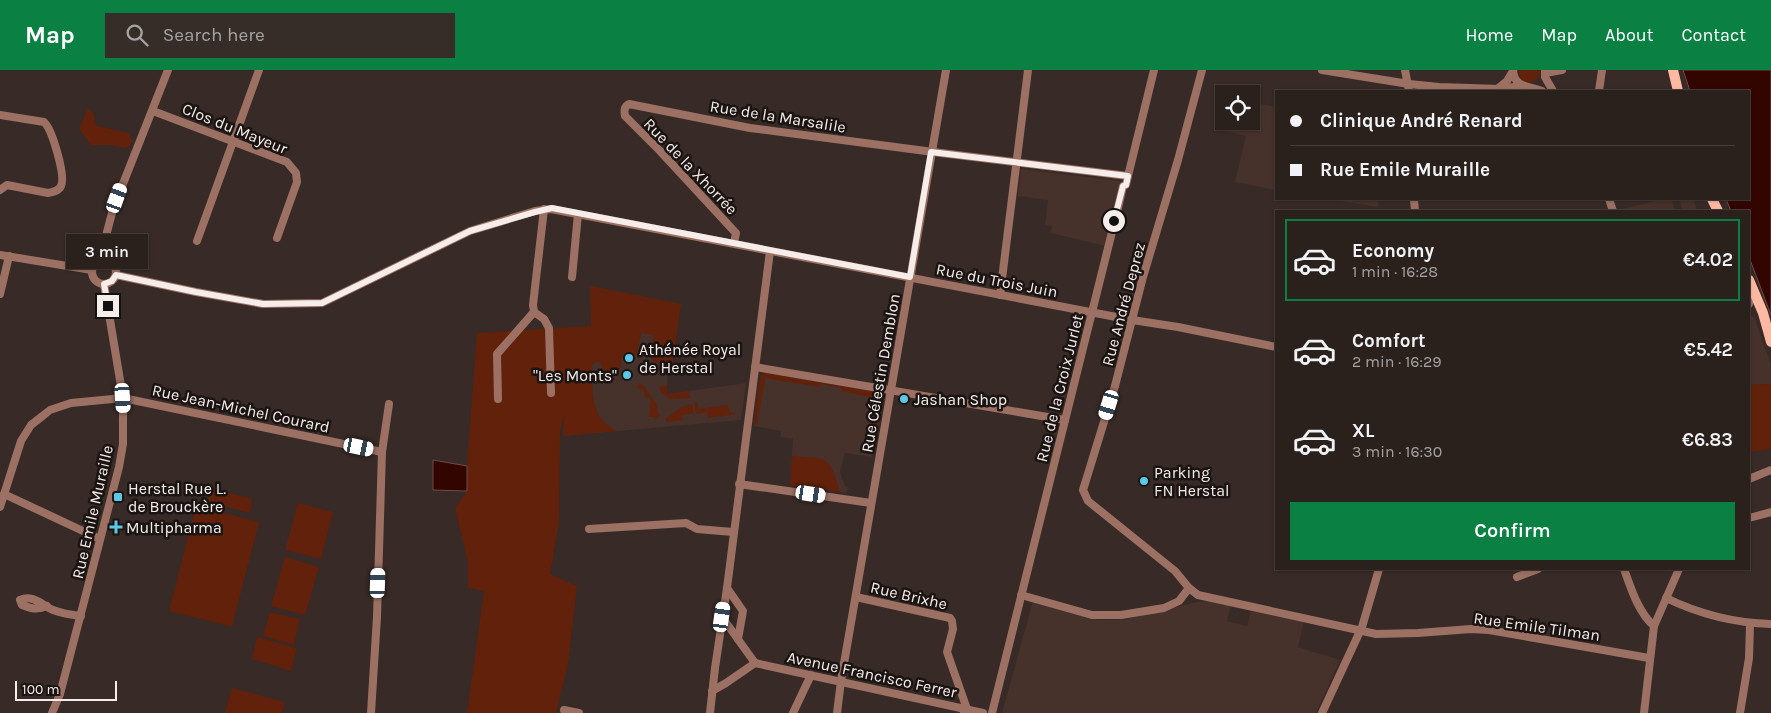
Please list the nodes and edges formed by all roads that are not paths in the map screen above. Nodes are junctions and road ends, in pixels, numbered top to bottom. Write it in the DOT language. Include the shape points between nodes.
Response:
graph roads {
  1 [pos="168,70"];
  2 [pos="259,70"];
  3 [pos="946,70"];
  4 [pos="1028,70"];
  5 [pos="1154,70"];
  6 [pos="1202,70"];
  7 [pos="1322,70"];
  8 [pos="1405,70"];
  9 [pos="1562,70"];
  10 [pos="1602,70"];
  11 [pos="1513,71"];
  12 [pos="1673,72"];
  13 [pos="1545,73"];
  14 [pos="1521,86"];
  15 [pos="1409,88"];
  16 [pos="1532,88"];
  17 [pos="1497,89"];
  18 [pos="1539,90"];
  19 [pos="1553,90"];
  20 [pos="1599,90"];
  21 [pos="1678,90"];
  22 [pos="624,109"];
  23 [pos="153,110"];
  24 [pos="0,115"];
  25 [pos="233,141"];
  26 [pos="931,152"];
  27 [pos="1017,162"];
  28 [pos="1128,176"];
  29 [pos="0,179"];
  30 [pos="10,185"];
  31 [pos="1,189"];
  32 [pos="544,209"];
  33 [pos="578,214"];
  34 [pos="277,238"];
  35 [pos="197,241"];
  36 [pos="734,242"];
  37 [pos="770,251"];
  38 [pos="0,255"];
  39 [pos="9,256"];
  40 [pos="104,260"];
  41 [pos="92,270"];
  42 [pos="116,275"];
  43 [pos="572,277"];
  44 [pos="910,277"];
  45 [pos="1750,282"];
  46 [pos="104,284"];
  47 [pos="0,294"];
  48 [pos="1000,295"];
  49 [pos="1750,299"];
  50 [pos="534,312"];
  51 [pos="1092,312"];
  52 [pos="1132,320"];
  53 [pos="1771,343"];
  54 [pos="1275,347"];
  55 [pos="755,367"];
  56 [pos="891,389"];
  57 [pos="552,393"];
  58 [pos="123,398"];
  59 [pos="498,398"];
  60 [pos="389,404"];
  61 [pos="1065,420"];
  62 [pos="382,452"];
  63 [pos="1771,470"];
  64 [pos="1750,479"];
  65 [pos="3,483"];
  66 [pos="739,484"];
  67 [pos="1,501"];
  68 [pos="872,503"];
  69 [pos="1771,512"];
  70 [pos="1750,518"];
  71 [pos="589,529"];
  72 [pos="733,532"];
  73 [pos="100,539"];
  74 [pos="1379,570"];
  75 [pos="1535,570"];
  76 [pos="1624,570"];
  77 [pos="1679,570"];
  78 [pos="1517,577"];
  79 [pos="727,588"];
  80 [pos="1189,588"];
  81 [pos="1021,595"];
  82 [pos="856,597"];
  83 [pos="1666,598"];
  84 [pos="47,606"];
  85 [pos="81,616"];
  86 [pos="722,617"];
  87 [pos="1750,624"];
  88 [pos="1771,624"];
  89 [pos="1654,626"];
  90 [pos="1361,630"];
  91 [pos="738,639"];
  92 [pos="1649,658"];
  93 [pos="755,663"];
  94 [pos="811,675"];
  95 [pos="841,681"];
  96 [pos="712,691"];
  97 [pos="564,710"];
  98 [pos="964,711"];
  99 [pos="52,713"];
  100 [pos="371,713"];
  101 [pos="580,713"];
  102 [pos="710,713"];
  103 [pos="793,713"];
  104 [pos="838,713"];
  105 [pos="984,713"];
  106 [pos="992,713"];
  107 [pos="1322,713"];
  108 [pos="1644,713"];
  109 [pos="1740,713"];
  1 -- 23 [label="street"];
  2 -- 25 [label="street"];
  3 -- 26 [label="street, Rue Célestin Demblon"];
  4 -- 27 [label="street"];
  5 -- 28 [label="street, Rue de la Croix Jurlet"];
  6 -- 52 [label="street, Rue André Deprez"];
  7 -- 15 [label="street"];
  8 -- 15 [label="street"];
  9 -- 13 [label="street"];
  10 -- 20 [label="street"];
  11 -- 14 [label="street"];
  11 -- 17 [label="street"];
  12 -- 21 [label="main road"];
  13 -- 16 [label="street" via="1541,83"];
  13 -- 19 [label="street"];
  14 -- 16 [label="street"];
  14 -- 17 [label="street"];
  15 -- 17 [label="street"];
  16 -- 18 [label="street"];
  22 -- 26 [label="street, Rue de la Marsalile" via="629,104 750,128"];
  22 -- 36 [label="street, Rue de la Xhorrée" via="627,119 736,233"];
  23 -- 25 [label="street, Clos du Mayeur"];
  23 -- 40 [label="street" via="113,209"];
  24 -- 30 [label="street" via="44,122 52,133 62,175 62,185 48,194"];
  25 -- 34 [label="street, Clos du Mayeur" via="282,159 296,173 297,182"];
  25 -- 35 [label="street"];
  26 -- 27 [label="street"];
  26 -- 44 [label="street, Rue Célestin Demblon"];
  27 -- 28 [label="street"];
  27 -- 48 [label="street"];
  28 -- 51 [label="street, Rue de la Croix Jurlet"];
  29 -- 30 [label="street"];
  30 -- 31 [label="street"];
  32 -- 33 [label="street, Rue du Trois Juin"];
  32 -- 42 [label="street, Rue du Trois Juin" via="470,231 322,303 263,304"];
  32 -- 50 [label="street"];
  33 -- 36 [label="street, Rue du Trois Juin"];
  33 -- 43 [label="street"];
  36 -- 37 [label="street, Rue du Trois Juin"];
  37 -- 44 [label="street, Rue du Trois Juin"];
  37 -- 55 [label="street"];
  38 -- 39 [label="street"];
  39 -- 41 [label="street"];
  39 -- 47 [label="street"];
  40 -- 41 [label="street"];
  40 -- 42 [label="street" via="115,266"];
  41 -- 46 [label="street" via="94,278"];
  42 -- 46 [label="street"];
  44 -- 48 [label="street, Rue du Trois Juin"];
  44 -- 56 [label="street, Rue Célestin Demblon"];
  45 -- 53 [label="main road"];
  46 -- 58 [label="street, Rue Emile Muraille"];
  48 -- 51 [label="street, Rue du Trois Juin"];
  49 -- 53 [label="main road"];
  50 -- 57 [label="street" via="544,319 549,328"];
  50 -- 59 [label="street" via="497,354"];
  51 -- 52 [label="street, Rue du Trois Juin"];
  51 -- 61 [label="street, Rue de la Croix Jurlet"];
  52 -- 54 [label="street, Rue du Trois Juin"];
  52 -- 80 [label="street, Rue André Deprez" via="1083,490 1088,500 1175,571"];
  55 -- 56 [label="street"];
  55 -- 66 [label="street"];
  56 -- 61 [label="street"];
  56 -- 68 [label="street, Rue Célestin Demblon"];
  58 -- 62 [label="street, Rue Jean-Michel Courard"];
  58 -- 65 [label="street, Rue Jean-Michel Courard" via="71,403 50,410 32,425 21,440"];
  58 -- 73 [label="street, Rue Emile Muraille" via="123,444"];
  60 -- 62 [label="street"];
  61 -- 81 [label="street, Rue de la Croix Jurlet"];
  62 -- 100 [label="street"];
  63 -- 64 [label="street"];
  65 -- 67 [label="street, Rue Jean-Michel Courard"];
  66 -- 68 [label="street"];
  66 -- 72 [label="street"];
  67 -- 73 [label="street"];
  68 -- 82 [label="street, Rue Célestin Demblon"];
  69 -- 70 [label="street"];
  71 -- 72 [label="street" via="686,523 697,529"];
  72 -- 79 [label="street"];
  73 -- 85 [label="street, Rue Emile Muraille"];
  74 -- 90 [label="street"];
  75 -- 78 [label="street"];
  76 -- 89 [label="street" via="1640,607"];
  77 -- 83 [label="street"];
  79 -- 86 [label="street"];
  79 -- 91 [label="street" via="743,611"];
  80 -- 81 [label="street" via="1179,601 1164,608 1121,615 1092,615"];
  80 -- 90 [label="street, Rue Emile Tilman" via="1198,595"];
  81 -- 106 [label="street, Rue de la Croix Jurlet"];
  82 -- 95 [label="street, Rue Célestin Demblon"];
  82 -- 98 [label="street, Rue Brixhe" via="950,618 953,629 947,652"];
  83 -- 87 [label="street" via="1722,618"];
  83 -- 89 [label="street"];
  84 -- 85 [label="street"];
  85 -- 99 [label="street, Rue Emile Muraille"];
  86 -- 91 [label="street"];
  86 -- 96 [label="street"];
  87 -- 88 [label="street"];
  87 -- 109 [label="street" via="1749,658"];
  89 -- 92 [label="street"];
  90 -- 92 [label="street, Rue Emile Tilman" via="1390,634 1489,630"];
  90 -- 107 [label="street"];
  91 -- 93 [label="street"];
  92 -- 108 [label="street"];
  93 -- 94 [label="street, Avenue Francisco Ferrer"];
  93 -- 96 [label="street"];
  94 -- 95 [label="street, Avenue Francisco Ferrer"];
  94 -- 103 [label="street"];
  95 -- 98 [label="street, Avenue Francisco Ferrer"];
  95 -- 104 [label="street, Rue Célestin Demblon"];
  96 -- 102 [label="street"];
  97 -- 101 [label="street"];
  98 -- 105 [label="street, Avenue Francisco Ferrer"];
}
